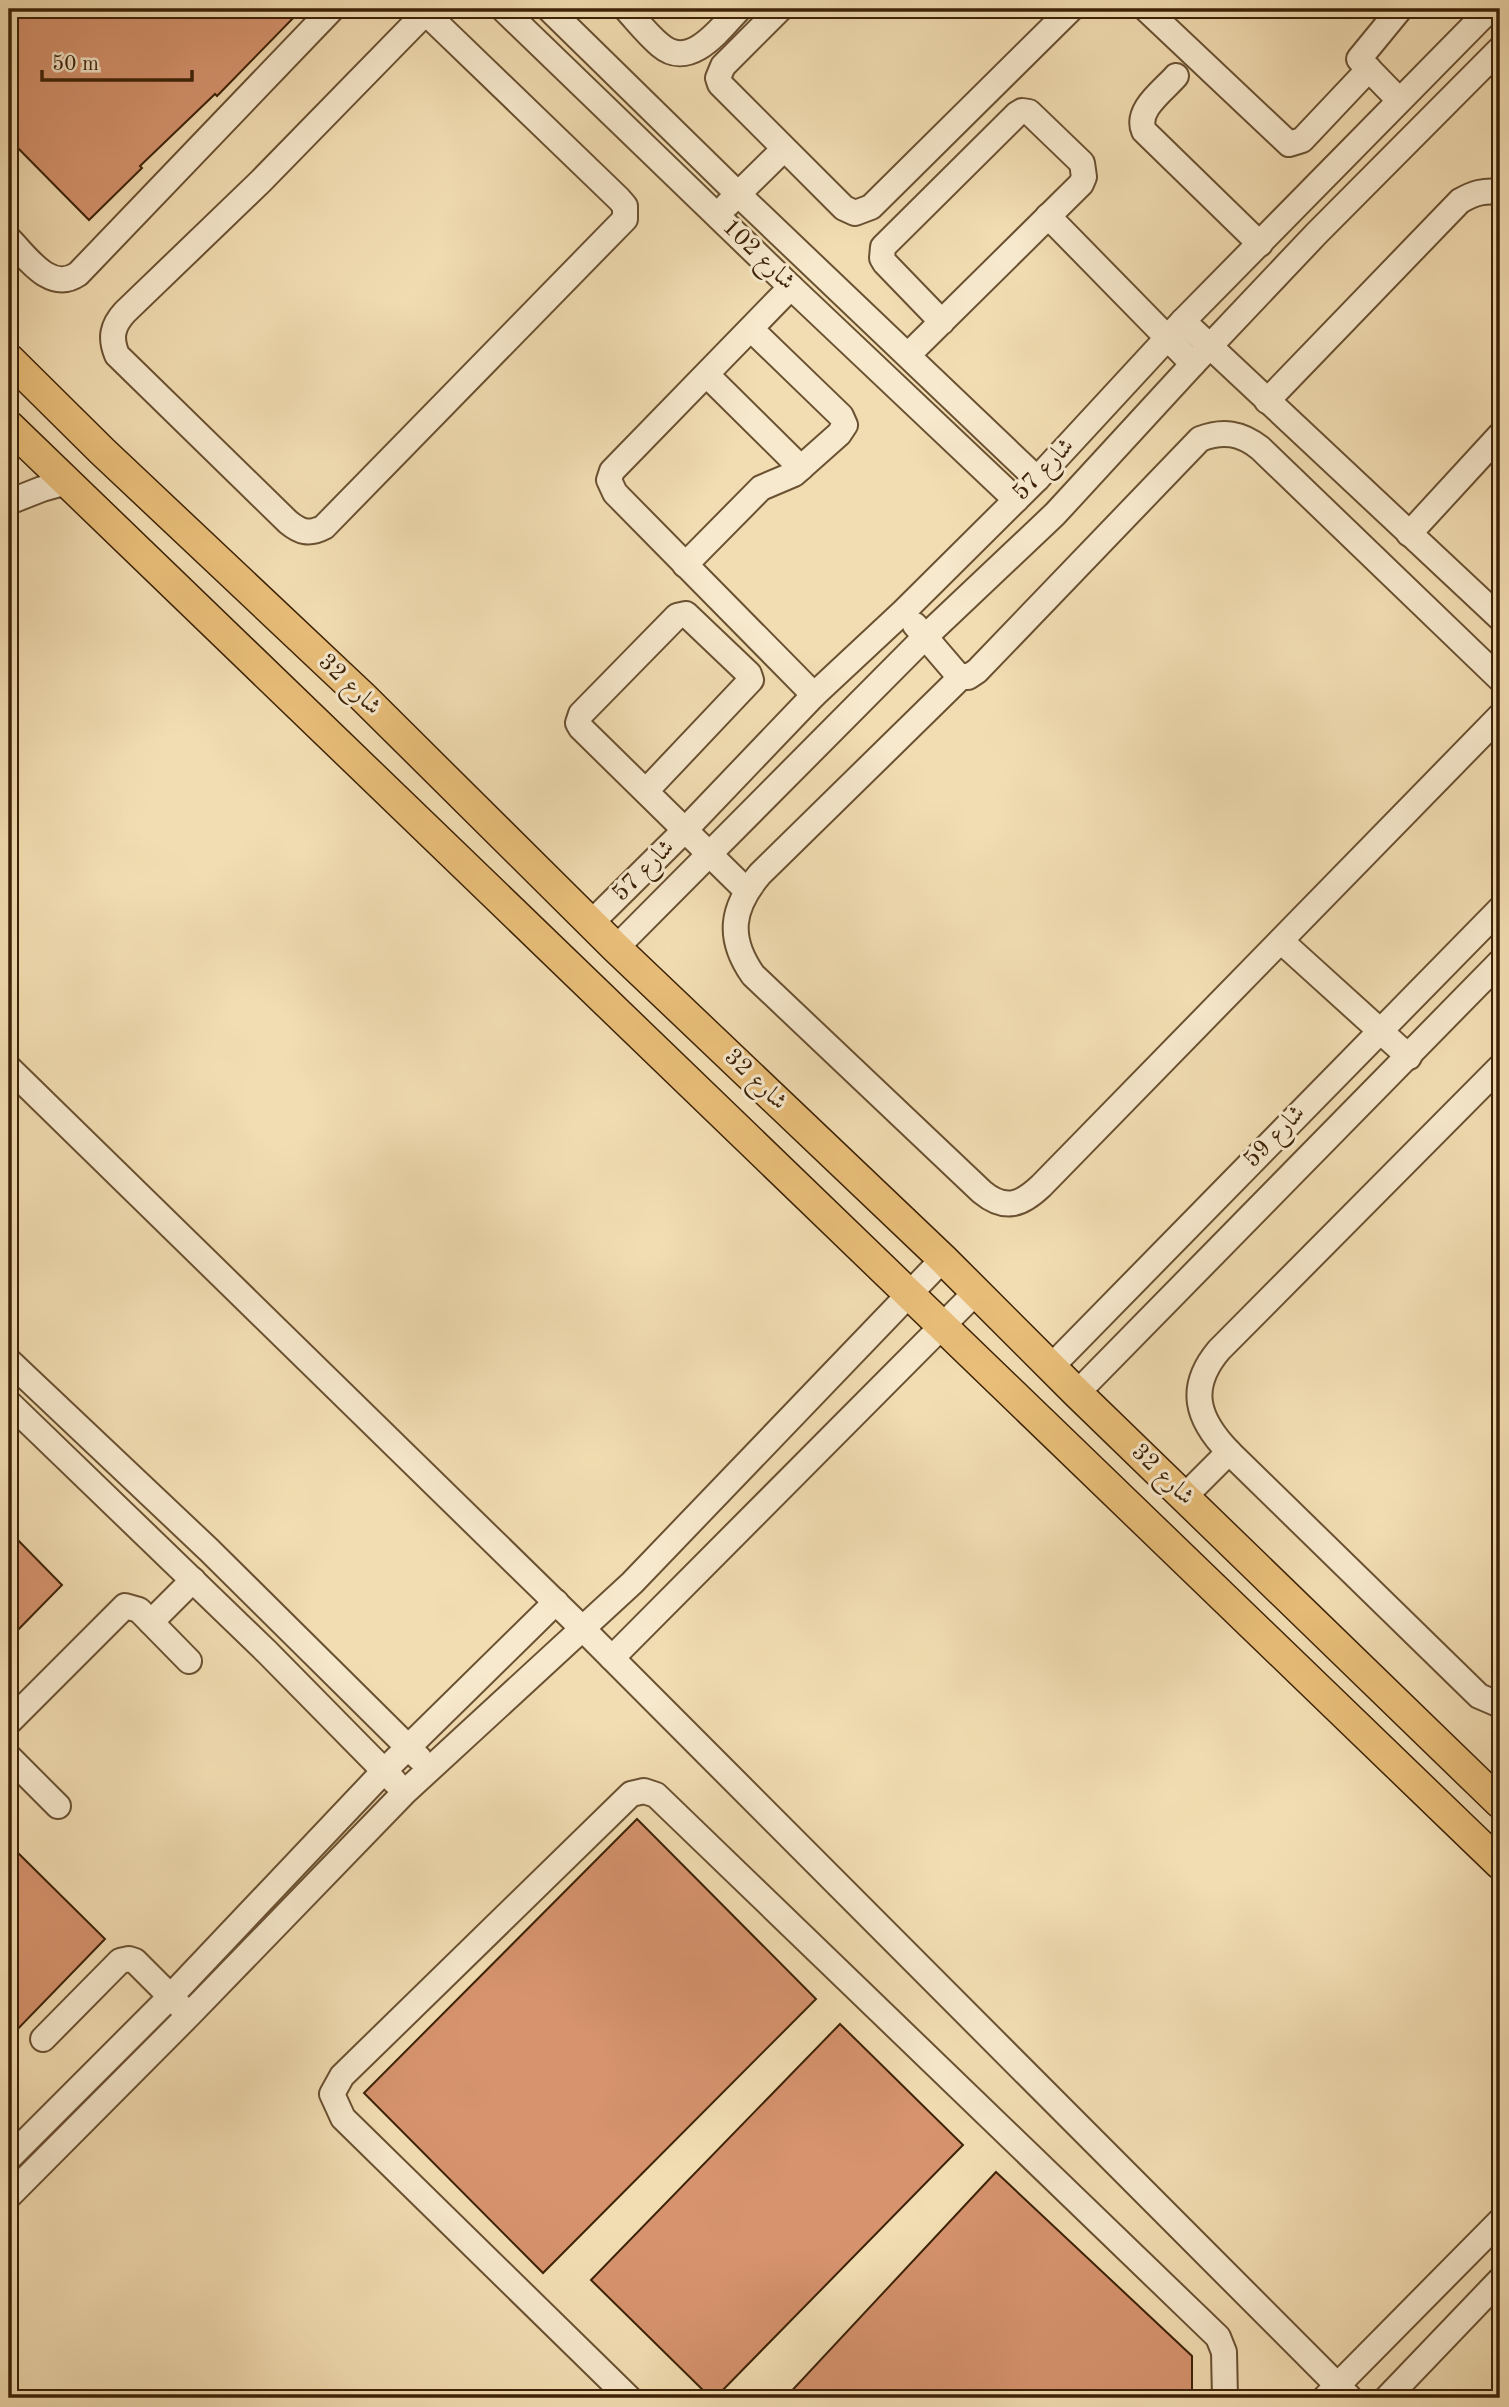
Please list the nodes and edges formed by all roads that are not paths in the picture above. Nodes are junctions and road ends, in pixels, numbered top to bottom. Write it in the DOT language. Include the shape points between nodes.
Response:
graph roads {
  1 [pos="332,9"];
  2 [pos="503,9"];
  3 [pos="550,9"];
  4 [pos="626,9"];
  5 [pos="739,9"];
  6 [pos="780,9"];
  7 [pos="1071,9"];
  8 [pos="1146,9"];
  9 [pos="1400,9"];
  10 [pos="1490,9"];
  11 [pos="427,11"];
  12 [pos="1500,49"];
  13 [pos="1369,69"];
  14 [pos="1176,76"];
  15 [pos="1399,100"];
  16 [pos="784,149"];
  17 [pos="1500,192"];
  18 [pos="738,194"];
  19 [pos="717,215"];
  20 [pos="1048,216"];
  21 [pos="9,239"];
  22 [pos="1260,244"];
  23 [pos="791,288"];
  24 [pos="942,322"];
  25 [pos="751,329"];
  26 [pos="1175,330"];
  27 [pos="908,355"];
  28 [pos="1201,355"];
  29 [pos="9,359"];
  30 [pos="707,375"];
  31 [pos="1267,401"];
  32 [pos="9,426"];
  33 [pos="1500,435"];
  34 [pos="801,468"];
  35 [pos="1037,479"];
  36 [pos="67,482"];
  37 [pos="1016,500"];
  38 [pos="9,502"];
  39 [pos="1409,534"];
  40 [pos="685,565"];
  41 [pos="903,612"];
  42 [pos="1500,618"];
  43 [pos="925,637"];
  44 [pos="962,676"];
  45 [pos="1500,679"];
  46 [pos="814,695"];
  47 [pos="1500,716"];
  48 [pos="646,791"];
  49 [pos="685,830"];
  50 [pos="710,854"];
  51 [pos="746,890"];
  52 [pos="1500,909"];
  53 [pos="591,923"];
  54 [pos="1281,941"];
  55 [pos="616,948"];
  56 [pos="558,957"];
  57 [pos="1500,962"];
  58 [pos="583,981"];
  59 [pos="1380,1030"];
  60 [pos="1409,1057"];
  61 [pos="1500,1067"];
  62 [pos="9,1068"];
  63 [pos="943,1259"];
  64 [pos="976,1292"];
  65 [pos="909,1294"];
  66 [pos="942,1325"];
  67 [pos="9,1361"];
  68 [pos="1051,1367"];
  69 [pos="1077,1393"];
  70 [pos="9,1403"];
  71 [pos="1229,1452"];
  72 [pos="1184,1497"];
  73 [pos="193,1580"];
  74 [pos="555,1602"];
  75 [pos="151,1622"];
  76 [pos="290,1629"];
  77 [pos="583,1629"];
  78 [pos="267,1652"];
  79 [pos="612,1658"];
  80 [pos="189,1661"];
  81 [pos="1500,1705"];
  82 [pos="9,1722"];
  83 [pos="408,1747"];
  84 [pos="9,1758"];
  85 [pos="429,1768"];
  86 [pos="384,1770"];
  87 [pos="405,1792"];
  88 [pos="1500,1803"];
  89 [pos="58,1806"];
  90 [pos="1500,1822"];
  91 [pos="1490,1854"];
  92 [pos="171,1996"];
  93 [pos="189,2015"];
  94 [pos="43,2039"];
  95 [pos="9,2158"];
  96 [pos="9,2196"];
  97 [pos="1500,2221"];
  98 [pos="1500,2280"];
  99 [pos="1337,2394"];
  100 [pos="629,2398"];
  101 [pos="1225,2398"];
  102 [pos="1387,2398"];
  1 -- 21 [label="street" via="78,274 63,281 47,277"];
  2 -- 19 [label="street, شارع 102"];
  3 -- 18 [label="street, شارع 102"];
  4 -- 5 [label="street" via="660,46 679,53 698,49"];
  6 -- 16 [label="street" via="723,66 718,78"];
  7 -- 16 [label="street" via="866,211 844,208"];
  8 -- 13 [label="street" via="1289,144 1302,140"];
  9 -- 13 [label="street" via="1359,59"];
  10 -- 15 [label="street, شارع 57"];
  11 -- 11 [label="street" via="117,321 113,332 117,355 288,522 305,532 324,527 625,219 620,199"];
  12 -- 28 [label="street, شارع 57"];
  13 -- 15 [label="street"];
  14 -- 22 [label="street" via="1143,112 1144,131"];
  15 -- 22 [label="street, شارع 57"];
  16 -- 18 [label="street"];
  17 -- 31 [label="street" via="1485,190 1460,201"];
  18 -- 19 [label="street"];
  18 -- 27 [label="street, شارع 102"];
  19 -- 23 [label="street, شارع 102"];
  20 -- 24 [label="street"];
  20 -- 24 [label="street" via="1081,184 1084,170 1034,116 1022,111 883,247 885,263"];
  20 -- 26 [label="street"];
  22 -- 26 [label="street, شارع 57"];
  23 -- 25 [label="street"];
  23 -- 37 [label="street, شارع 102"];
  24 -- 27 [label="street"];
  25 -- 30 [label="street"];
  25 -- 34 [label="street" via="844,420 843,430"];
  26 -- 28 [label="street"];
  26 -- 35 [label="street, شارع 57"];
  27 -- 35 [label="street, شارع 102"];
  28 -- 31 [label="street"];
  28 -- 43 [label="street, شارع 57" via="1055,514"];
  29 -- 53 [label="main road, شارع 32" via="363,697"];
  30 -- 34 [label="street"];
  30 -- 40 [label="street" via="611,471 609,480 615,493"];
  31 -- 39 [label="street"];
  32 -- 36 [label="main road, شارع 32"];
  33 -- 39 [label="street"];
  34 -- 40 [label="street" via="761,488"];
  35 -- 37 [label="street, شارع 57"];
  36 -- 38 [label="street"];
  36 -- 56 [label="main road, شارع 32"];
  37 -- 41 [label="street, شارع 57"];
  39 -- 42 [label="street"];
  40 -- 46 [label="street"];
  41 -- 43 [label="street"];
  41 -- 46 [label="street, شارع 57"];
  43 -- 44 [label="street"];
  43 -- 50 [label="street, شارع 57"];
  44 -- 45 [label="street" via="977,671 1200,439 1225,433 1259,448"];
  44 -- 51 [label="street"];
  46 -- 49 [label="street, شارع 57"];
  47 -- 54 [label="street"];
  48 -- 48 [label="street" via="581,729 578,720 683,613 751,680"];
  48 -- 49 [label="street"];
  49 -- 50 [label="street"];
  49 -- 53 [label="street, شارع 57"];
  50 -- 51 [label="street"];
  50 -- 55 [label="street, شارع 57"];
  51 -- 54 [label="street" via="737,916 736,943 752,975 982,1192 1006,1204 1019,1203 1041,1186"];
  52 -- 59 [label="street, شارع 59"];
  53 -- 55 [label="main road, شارع 32"];
  53 -- 56 [label="main road"];
  54 -- 59 [label="street"];
  55 -- 58 [label="main road"];
  55 -- 63 [label="main road, شارع 32"];
  56 -- 58 [label="main road, شارع 32"];
  57 -- 60 [label="street, شارع 59"];
  58 -- 65 [label="main road, شارع 32"];
  59 -- 60 [label="street"];
  59 -- 68 [label="street, شارع 59"];
  60 -- 69 [label="street, شارع 59"];
  61 -- 71 [label="street" via="1208,1363 1199,1394 1201,1410 1207,1426"];
  62 -- 74 [label="street"];
  63 -- 64 [label="main road, شارع 32"];
  63 -- 65 [label="street"];
  64 -- 66 [label="street"];
  64 -- 68 [label="main road, شارع 32"];
  65 -- 66 [label="main road, شارع 32"];
  65 -- 77 [label="street"];
  66 -- 79 [label="street"];
  66 -- 91 [label="main road, شارع 32"];
  67 -- 76 [label="street"];
  68 -- 69 [label="main road, شارع 32"];
  69 -- 72 [label="main road, شارع 32"];
  70 -- 73 [label="street"];
  71 -- 72 [label="street"];
  71 -- 81 [label="street" via="1479,1696"];
  72 -- 88 [label="main road, شارع 32"];
  73 -- 75 [label="street"];
  73 -- 78 [label="street"];
  74 -- 77 [label="street"];
  74 -- 83 [label="street"];
  75 -- 80 [label="street"];
  75 -- 82 [label="street" via="134,1607 121,1608"];
  76 -- 78 [label="street"];
  76 -- 83 [label="street"];
  77 -- 79 [label="street"];
  77 -- 85 [label="street"];
  78 -- 86 [label="street"];
  79 -- 99 [label="street"];
  83 -- 85 [label="street"];
  83 -- 86 [label="street"];
  84 -- 89 [label="street"];
  85 -- 87 [label="street"];
  86 -- 87 [label="street"];
  86 -- 92 [label="street"];
  87 -- 93 [label="street"];
  90 -- 91 [label="main road"];
  92 -- 93 [label="street"];
  92 -- 94 [label="street" via="135,1961 120,1961"];
  92 -- 95 [label="street"];
  93 -- 96 [label="street"];
  97 -- 99 [label="street"];
  98 -- 102 [label="street"];
  100 -- 101 [label="street" via="343,2118 332,2094 342,2076 631,1794 644,1791 656,1795 1217,2337 1224,2352"];
}
